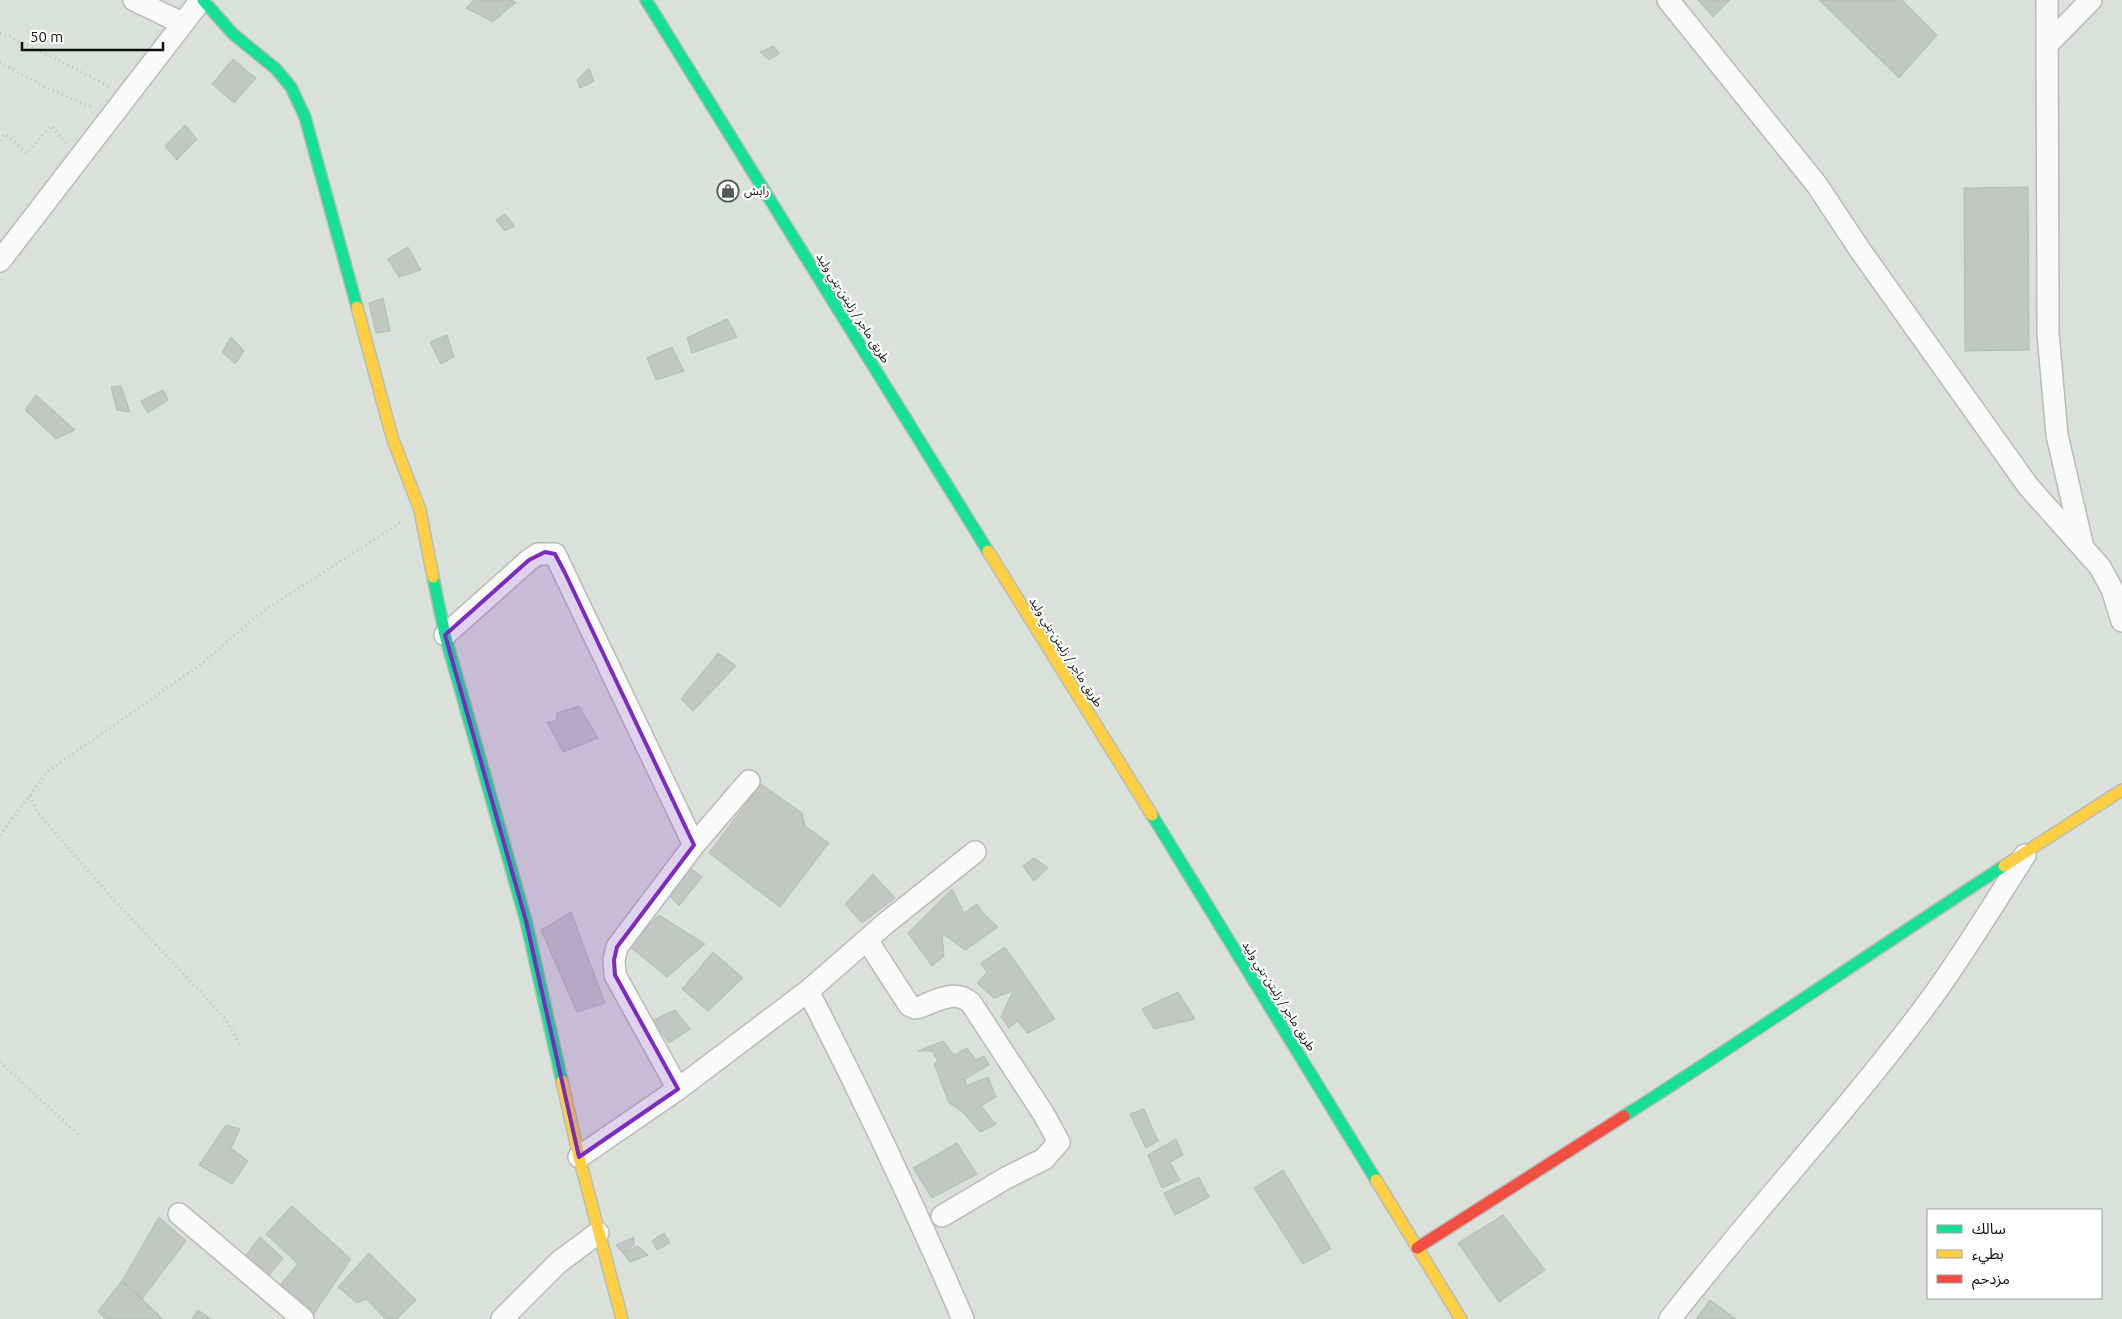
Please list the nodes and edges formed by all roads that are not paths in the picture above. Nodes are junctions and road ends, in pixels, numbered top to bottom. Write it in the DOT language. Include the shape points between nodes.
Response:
graph roads {
  1 [pos="134,0"];
  2 [pos="202,0"];
  3 [pos="646,0"];
  4 [pos="1668,0"];
  5 [pos="2047,0"];
  6 [pos="2091,0"];
  7 [pos="182,23"];
  8 [pos="2047,45"];
  9 [pos="0,261"];
  10 [pos="2082,544"];
  11 [pos="2122,621"];
  12 [pos="445,635"];
  13 [pos="749,781"];
  14 [pos="2122,790"];
  15 [pos="694,845"];
  16 [pos="975,852"];
  17 [pos="2028,852"];
  18 [pos="867,940"];
  19 [pos="808,991"];
  20 [pos="678,1089"];
  21 [pos="579,1157"];
  22 [pos="179,1214"];
  23 [pos="942,1216"];
  24 [pos="598,1233"];
  25 [pos="1417,1248"];
  26 [pos="303,1319"];
  27 [pos="502,1319"];
  28 [pos="622,1319"];
  29 [pos="963,1319"];
  30 [pos="1461,1319"];
  31 [pos="1670,1319"];
  1 -- 7 [label="street"];
  2 -- 7 [label="street"];
  2 -- 12 [label="main road" via="233,34 276,69 292,87 305,117 392,437 420,510"];
  3 -- 25 [label="main road, طريق ماجر / زليتن-بني وليد"];
  4 -- 10 [label="street" via="1817,185 2028,486"];
  5 -- 8 [label="street"];
  6 -- 8 [label="street"];
  7 -- 9 [label="street"];
  8 -- 10 [label="street" via="2048,333 2057,435"];
  10 -- 11 [label="street" via="2112,589"];
  12 -- 15 [label="street" via="529,560 538,554 555,554"];
  12 -- 21 [label="main road" via="526,921"];
  13 -- 15 [label="street"];
  14 -- 17 [label="main road"];
  15 -- 20 [label="street" via="617,948 614,960 615,975"];
  16 -- 18 [label="street"];
  17 -- 25 [label="main road" via="1857,961 1728,1050"];
  17 -- 31 [label="street" via="1928,1004"];
  18 -- 19 [label="street"];
  18 -- 23 [label="street" via="909,1005 915,1008 957,996 971,1003 1043,1113 1058,1142 1044,1159"];
  19 -- 20 [label="street"];
  19 -- 29 [label="street" via="845,1061"];
  20 -- 21 [label="street"];
  21 -- 24 [label="main road"];
  22 -- 26 [label="street"];
  24 -- 27 [label="street" via="559,1262"];
  24 -- 28 [label="main road"];
  25 -- 30 [label="main road, طريق ماجر / زليتن-بني وليد"];
}
